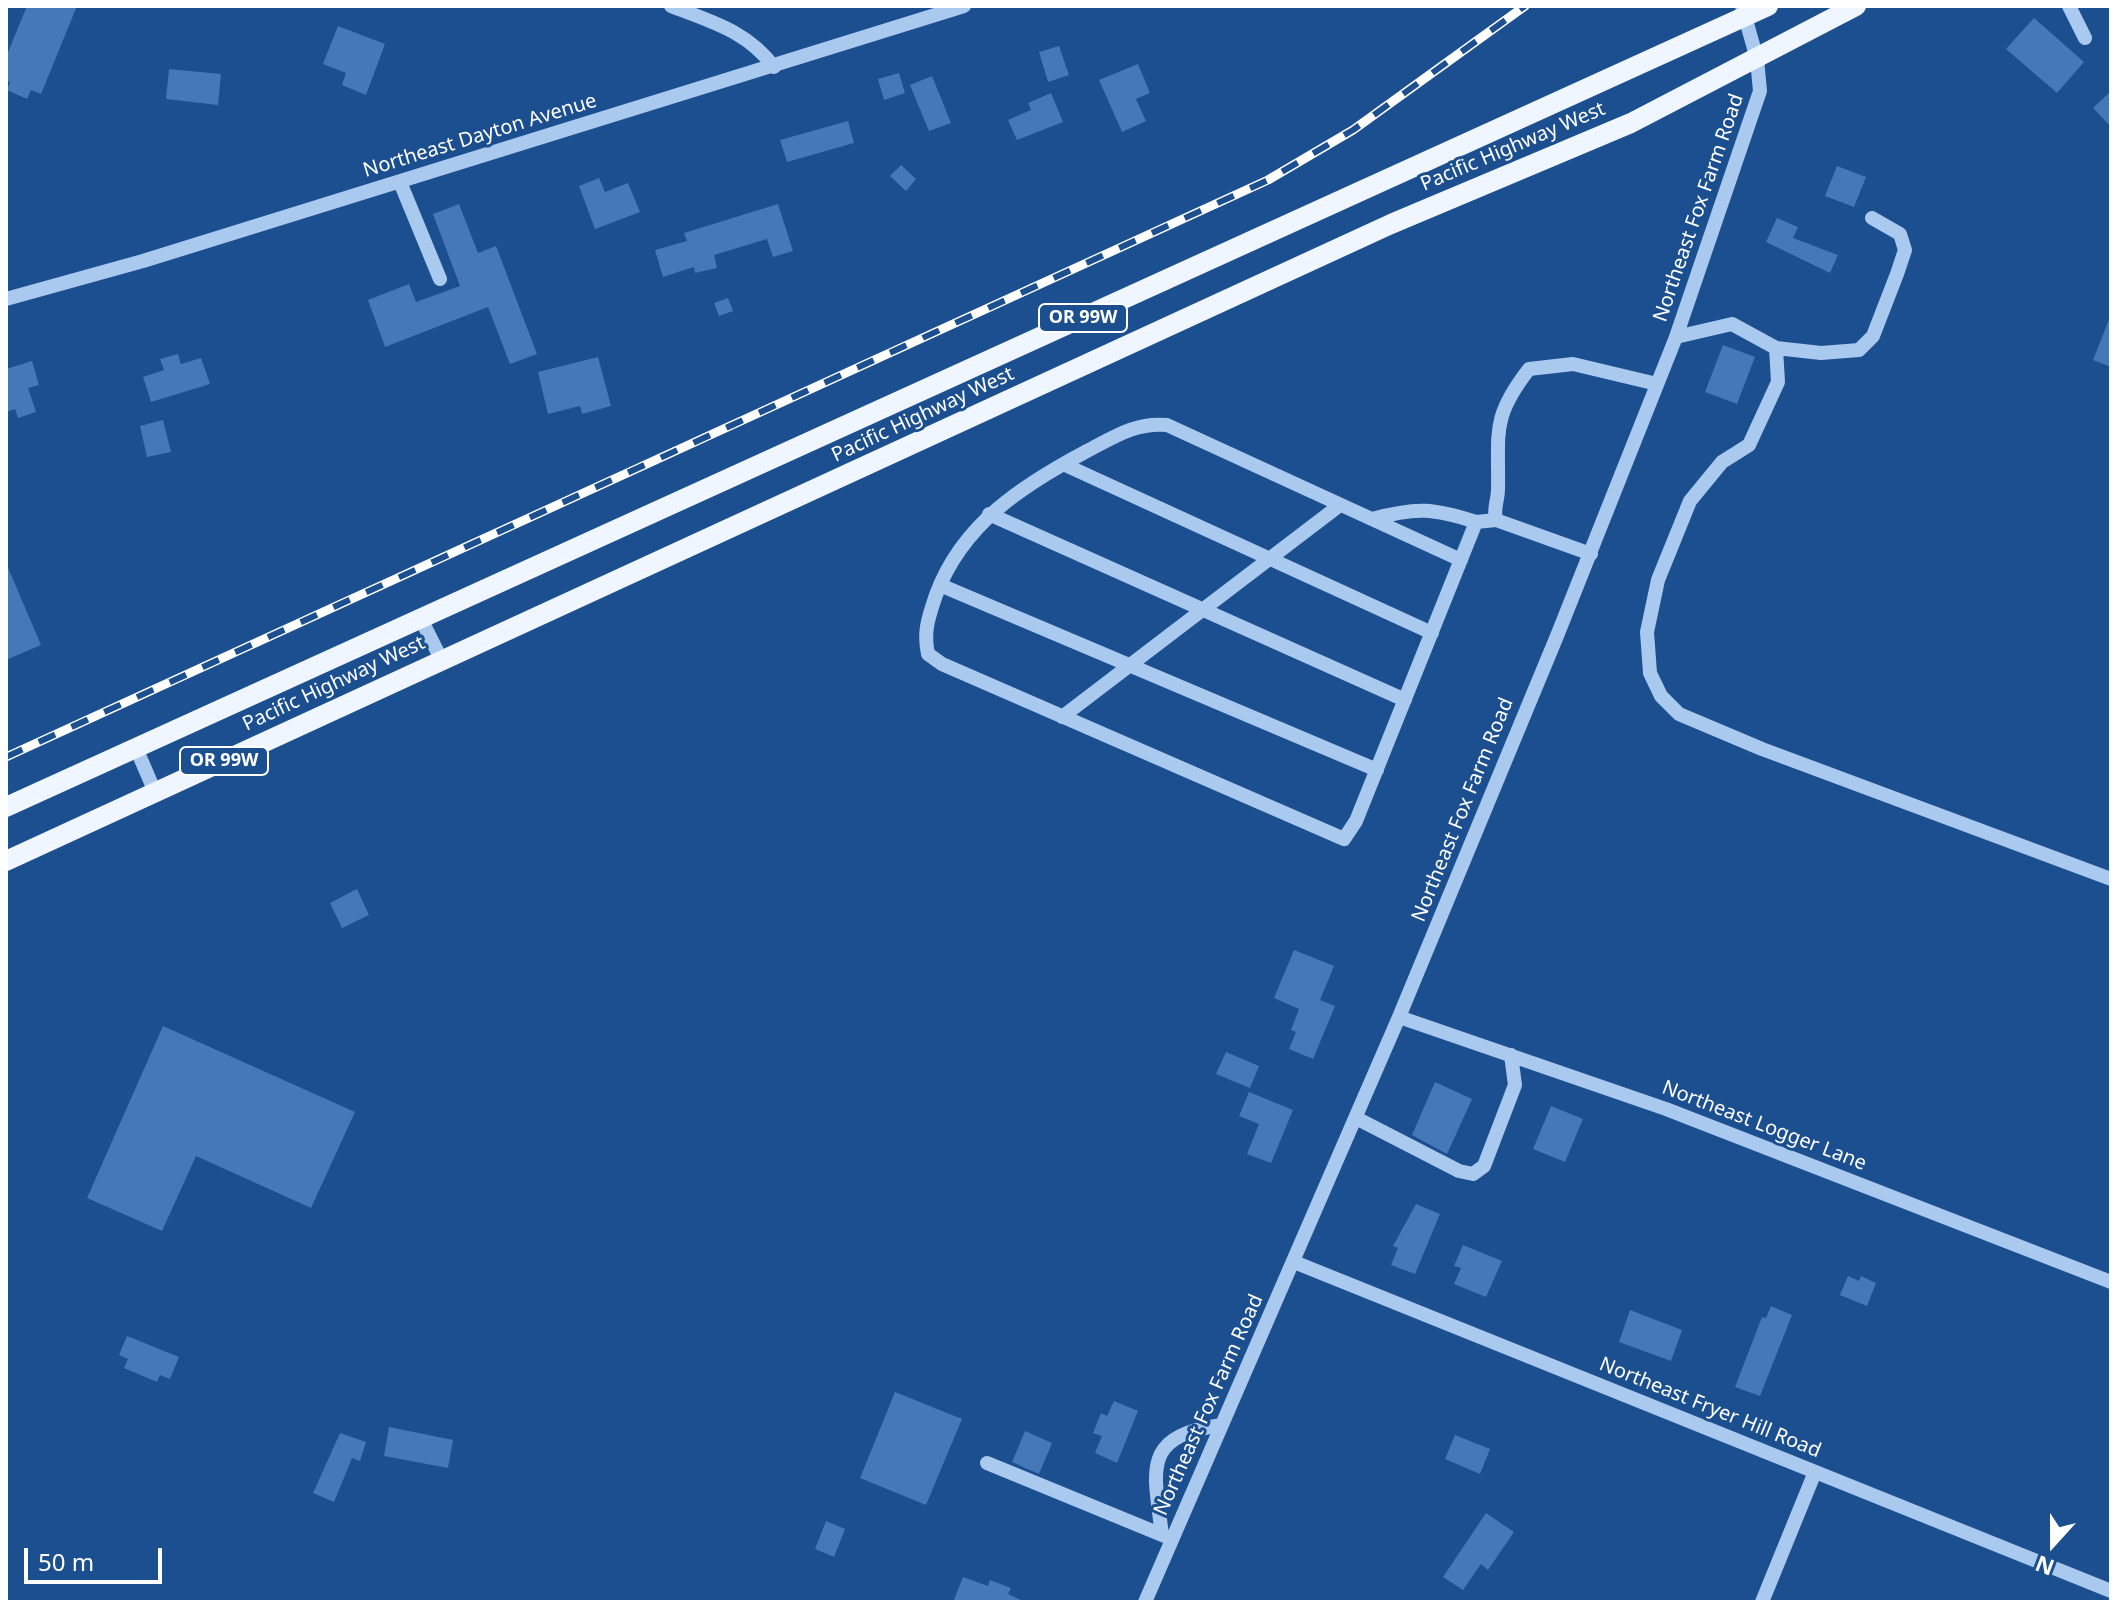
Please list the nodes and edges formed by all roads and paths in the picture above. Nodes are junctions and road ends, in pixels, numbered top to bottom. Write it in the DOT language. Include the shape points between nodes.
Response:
graph roads {
  1 [pos="671,6"];
  2 [pos="964,6"];
  3 [pos="1768,6"];
  4 [pos="1856,6"];
  5 [pos="2069,6"];
  6 [pos="1744,11"];
  7 [pos="2085,38"];
  8 [pos="1757,59"];
  9 [pos="774,67"];
  10 [pos="400,182"];
  11 [pos="1872,218"];
  12 [pos="440,279"];
  13 [pos="6,299"];
  14 [pos="1676,337"];
  15 [pos="1776,348"];
  16 [pos="1657,384"];
  17 [pos="1063,464"];
  18 [pos="1340,505"];
  19 [pos="989,514"];
  20 [pos="1372,519"];
  21 [pos="1496,520"];
  22 [pos="1476,522"];
  23 [pos="1591,554"];
  24 [pos="1269,558"];
  25 [pos="1461,560"];
  26 [pos="940,585"];
  27 [pos="1200,608"];
  28 [pos="421,619"];
  29 [pos="1432,633"];
  30 [pos="442,661"];
  31 [pos="1128,665"];
  32 [pos="1405,700"];
  33 [pos="1062,717"];
  34 [pos="136,748"];
  35 [pos="1377,770"];
  36 [pos="155,792"];
  37 [pos="6,807"];
  38 [pos="6,861"];
  39 [pos="2111,879"];
  40 [pos="1399,1017"];
  41 [pos="1511,1055"];
  42 [pos="1356,1118"];
  43 [pos="1294,1262"];
  44 [pos="2111,1282"];
  45 [pos="1222,1425"];
  46 [pos="987,1463"];
  47 [pos="1815,1472"];
  48 [pos="1167,1537"];
  49 [pos="2102,1593"];
  50 [pos="1145,1602"];
  51 [pos="1762,1602"];
  1 -- 9 [label="street" via="735,32 758,46"];
  2 -- 9 [label="street, Northeast Dayton Avenue"];
  3 -- 6 [label="main road, Pacific Highway West / OR 99W"];
  4 -- 8 [label="main road, Pacific Highway West / OR 99W"];
  5 -- 7 [label="street"];
  6 -- 8 [label="street, Northeast Fox Farm Road"];
  6 -- 28 [label="main road, Pacific Highway West / OR 99W"];
  8 -- 14 [label="street, Northeast Fox Farm Road" via="1756,109"];
  8 -- 30 [label="main road, Pacific Highway West / OR 99W" via="1631,123 1391,224"];
  9 -- 10 [label="street, Northeast Dayton Avenue"];
  10 -- 12 [label="street"];
  10 -- 13 [label="street, Northeast Dayton Avenue"];
  11 -- 15 [label="street" via="1900,234 1905,250 1873,336 1859,350 1845,354"];
  14 -- 15 [label="street" via="1732,324"];
  14 -- 16 [label="street, Northeast Fox Farm Road"];
  15 -- 39 [label="street" via="1778,382 1749,445 1722,462 1690,501 1658,580 1647,632 1650,673 1661,696 1679,714 1762,749"];
  16 -- 21 [label="street" via="1573,364 1529,369 1508,396 1500,418"];
  16 -- 23 [label="street, Northeast Fox Farm Road"];
  17 -- 18 [label="street" via="1134,427 1167,425"];
  17 -- 19 [label="street"];
  17 -- 24 [label="street"];
  18 -- 20 [label="street"];
  18 -- 24 [label="street"];
  19 -- 26 [label="street" via="957,550"];
  19 -- 27 [label="street"];
  20 -- 22 [label="street" via="1419,508"];
  20 -- 25 [label="street"];
  21 -- 22 [label="street"];
  21 -- 23 [label="street"];
  22 -- 25 [label="street"];
  23 -- 40 [label="street, Northeast Fox Farm Road"];
  24 -- 27 [label="street"];
  24 -- 29 [label="street"];
  25 -- 29 [label="street"];
  26 -- 31 [label="street"];
  26 -- 33 [label="street" via="924,636 928,654"];
  27 -- 31 [label="street"];
  27 -- 32 [label="street"];
  28 -- 30 [label="street"];
  28 -- 34 [label="main road, Pacific Highway West / OR 99W"];
  29 -- 32 [label="street"];
  30 -- 36 [label="main road, Pacific Highway West / OR 99W"];
  31 -- 33 [label="street"];
  31 -- 35 [label="street"];
  32 -- 35 [label="street"];
  33 -- 35 [label="street" via="1344,839"];
  34 -- 36 [label="street"];
  34 -- 37 [label="main road, Pacific Highway West / OR 99W"];
  36 -- 38 [label="main road, Pacific Highway West / OR 99W"];
  40 -- 41 [label="street, Northeast Logger Lane"];
  40 -- 42 [label="street, Northeast Fox Farm Road"];
  41 -- 42 [label="street" via="1515,1085 1484,1166 1473,1174"];
  41 -- 44 [label="street, Northeast Logger Lane" via="1809,1163"];
  42 -- 43 [label="street, Northeast Fox Farm Road"];
  43 -- 45 [label="street, Northeast Fox Farm Road"];
  43 -- 47 [label="street, Northeast Fryer Hill Road"];
  45 -- 48 [label="street, Northeast Fox Farm Road"];
  45 -- 48 [label="street" via="1191,1429 1165,1446 1156,1461"];
  46 -- 48 [label="street"];
  47 -- 49 [label="street, Northeast Fryer Hill Road"];
  47 -- 51 [label="street"];
  48 -- 50 [label="street, Northeast Fox Farm Road"];
}
